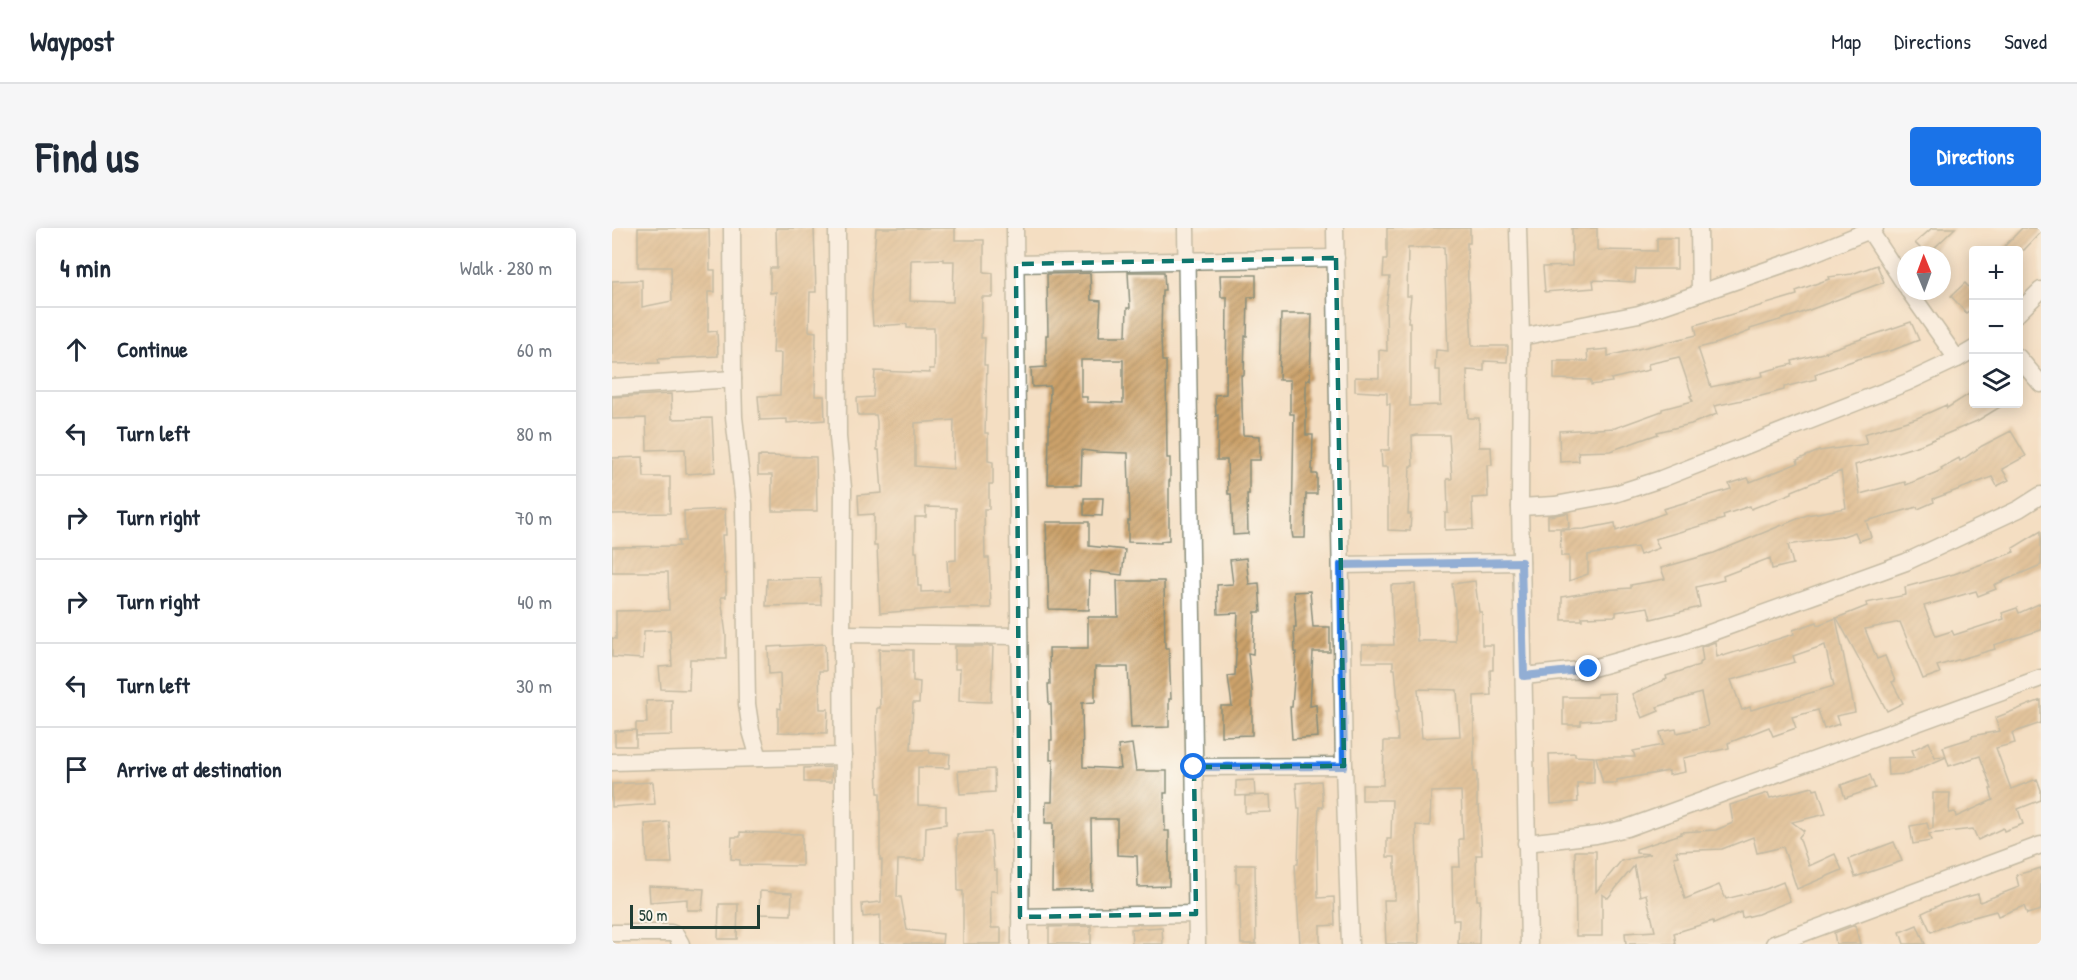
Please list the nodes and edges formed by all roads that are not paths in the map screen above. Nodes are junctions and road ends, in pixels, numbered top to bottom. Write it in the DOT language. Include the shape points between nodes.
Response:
graph roads {
  1 [pos="732,228"];
  2 [pos="837,228"];
  3 [pos="1016,228"];
  4 [pos="1186,228"];
  5 [pos="1335,228"];
  6 [pos="1518,228"];
  7 [pos="1699,228"];
  8 [pos="1873,230"];
  9 [pos="1336,258"];
  10 [pos="1187,259"];
  11 [pos="1016,264"];
  12 [pos="1897,271"];
  13 [pos="2041,290"];
  14 [pos="1700,293"];
  15 [pos="1915,300"];
  16 [pos="2023,309"];
  17 [pos="1521,337"];
  18 [pos="1969,352"];
  19 [pos="1957,359"];
  20 [pos="2023,362"];
  21 [pos="733,379"];
  22 [pos="2041,384"];
  23 [pos="612,387"];
  24 [pos="2041,495"];
  25 [pos="1520,507"];
  26 [pos="1521,562"];
  27 [pos="1341,565"];
  28 [pos="842,634"];
  29 [pos="1019,636"];
  30 [pos="1524,676"];
  31 [pos="2041,678"];
  32 [pos="843,756"];
  33 [pos="759,758"];
  34 [pos="612,762"];
  35 [pos="1344,766"];
  36 [pos="1194,767"];
  37 [pos="1526,843"];
  38 [pos="2041,845"];
  39 [pos="1196,914"];
  40 [pos="1020,917"];
  41 [pos="612,933"];
  42 [pos="681,944"];
  43 [pos="844,944"];
  44 [pos="1020,944"];
  45 [pos="1197,944"];
  46 [pos="1350,944"];
  47 [pos="1529,944"];
  48 [pos="1774,944"];
  1 -- 21 [label="street"];
  2 -- 28 [label="street"];
  3 -- 11 [label="street"];
  4 -- 10 [label="street"];
  5 -- 9 [label="street"];
  6 -- 17 [label="street"];
  7 -- 14 [label="street"];
  8 -- 12 [label="street"];
  8 -- 14 [label="street"];
  9 -- 10 [label="street"];
  9 -- 27 [label="street"];
  10 -- 11 [label="street"];
  10 -- 36 [label="street"];
  11 -- 29 [label="street"];
  13 -- 16 [label="street"];
  14 -- 17 [label="street" via="1639,314"];
  15 -- 19 [label="street"];
  17 -- 25 [label="street"];
  18 -- 19 [label="street"];
  19 -- 25 [label="street" via="1908,382 1652,482 1615,494"];
  20 -- 22 [label="street"];
  21 -- 23 [label="street"];
  21 -- 33 [label="street" via="744,504 747,704"];
  24 -- 30 [label="street" via="1906,562 1693,639 1589,669"];
  25 -- 26 [label="street"];
  26 -- 27 [label="street"];
  26 -- 30 [label="street"];
  27 -- 35 [label="street"];
  28 -- 29 [label="street"];
  28 -- 32 [label="street"];
  29 -- 40 [label="street"];
  30 -- 37 [label="street"];
  31 -- 37 [label="street" via="1627,828"];
  32 -- 33 [label="street"];
  32 -- 43 [label="street"];
  33 -- 34 [label="street"];
  35 -- 36 [label="street"];
  35 -- 46 [label="street"];
  36 -- 39 [label="street"];
  37 -- 47 [label="street"];
  38 -- 48 [label="street"];
  39 -- 40 [label="street"];
  39 -- 45 [label="street"];
  40 -- 44 [label="street"];
  41 -- 42 [label="street" via="671,933"];
}
